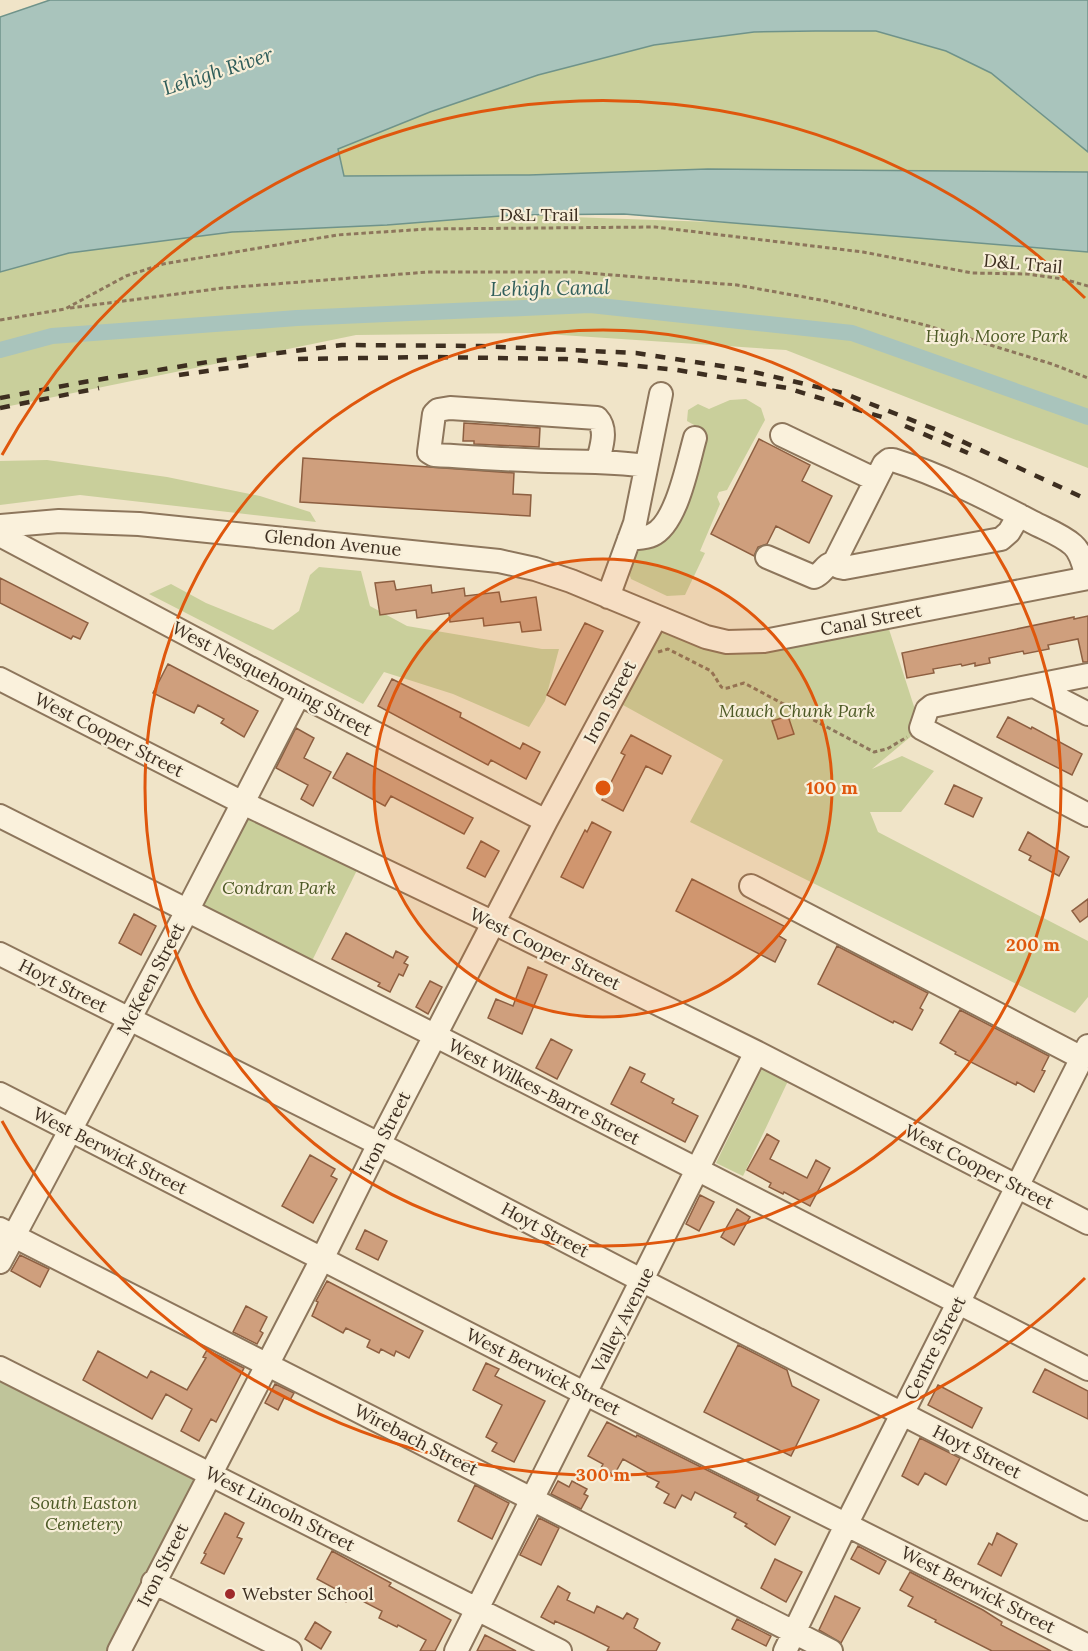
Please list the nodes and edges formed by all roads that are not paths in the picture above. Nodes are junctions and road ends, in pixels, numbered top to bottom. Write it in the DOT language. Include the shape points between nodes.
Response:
graph roads {
  1 [pos="661,394"];
  2 [pos="782,435"];
  3 [pos="695,438"];
  4 [pos="598,461"];
  5 [pos="646,466"];
  6 [pos="876,480"];
  7 [pos="1019,515"];
  8 [pos="0,526"];
  9 [pos="0,535"];
  10 [pos="629,539"];
  11 [pos="767,557"];
  12 [pos="837,562"];
  13 [pos="1088,578"];
  14 [pos="608,597"];
  15 [pos="656,617"];
  16 [pos="1088,675"];
  17 [pos="0,679"];
  18 [pos="1034,686"];
  19 [pos="299,694"];
  20 [pos="1088,714"];
  21 [pos="243,803"];
  22 [pos="1088,815"];
  23 [pos="0,816"];
  24 [pos="546,821"];
  25 [pos="751,886"];
  26 [pos="187,911"];
  27 [pos="494,923"];
  28 [pos="0,954"];
  29 [pos="129,1019"];
  30 [pos="436,1036"];
  31 [pos="756,1052"];
  32 [pos="1085,1052"];
  33 [pos="1079,1086"];
  34 [pos="0,1094"];
  35 [pos="70,1130"];
  36 [pos="379,1144"];
  37 [pos="698,1171"];
  38 [pos="1017,1187"];
  39 [pos="1088,1223"];
  40 [pos="7,1233"];
  41 [pos="322,1259"];
  42 [pos="0,1262"];
  43 [pos="643,1281"];
  44 [pos="958,1304"];
  45 [pos="267,1365"];
  46 [pos="0,1368"];
  47 [pos="1088,1369"];
  48 [pos="586,1394"];
  49 [pos="902,1414"];
  50 [pos="210,1473"];
  51 [pos="533,1499"];
  52 [pos="1088,1509"];
  53 [pos="847,1523"];
  54 [pos="153,1582"];
  55 [pos="477,1608"];
  56 [pos="789,1642"];
  57 [pos="1088,1646"];
  58 [pos="119,1651"];
  59 [pos="290,1651"];
  60 [pos="456,1651"];
  61 [pos="560,1651"];
  62 [pos="831,1651"];
  1 -- 5 [label="street"];
  2 -- 6 [label="street"];
  3 -- 10 [label="street" via="684,482 668,519 652,535"];
  4 -- 4 [label="street" via="603,430 597,418 450,408 434,414 429,452 434,455"];
  4 -- 5 [label="street"];
  5 -- 10 [label="street"];
  6 -- 7 [label="street" via="884,464 893,460"];
  6 -- 12 [label="street"];
  7 -- 12 [label="street" via="1001,539 844,568"];
  7 -- 13 [label="street" via="1072,544"];
  8 -- 14 [label="street, Glendon Avenue" via="59,521 122,523 483,559 550,574"];
  9 -- 19 [label="street, West Nesquehoning Street"];
  10 -- 14 [label="street"];
  11 -- 12 [label="street" via="814,577 829,563"];
  13 -- 15 [label="street, Canal Street" via="756,642 717,640"];
  14 -- 15 [label="street, Glendon Avenue"];
  15 -- 24 [label="street, Iron Street"];
  16 -- 18 [label="street"];
  17 -- 21 [label="street, West Cooper Street"];
  18 -- 20 [label="street"];
  18 -- 22 [label="street" via="932,706 921,728"];
  19 -- 21 [label="street, McKeen Street"];
  19 -- 24 [label="street, West Nesquehoning Street"];
  21 -- 26 [label="street, McKeen Street"];
  21 -- 27 [label="street, West Cooper Street"];
  23 -- 26 [label="street, West Wilkes-Barre Street"];
  24 -- 27 [label="street, Iron Street"];
  25 -- 32 [label="street"];
  26 -- 29 [label="street, McKeen Street"];
  26 -- 30 [label="street, West Wilkes-Barre Street"];
  27 -- 30 [label="street, Iron Street"];
  27 -- 31 [label="street, West Cooper Street"];
  28 -- 29 [label="street, Hoyt Street"];
  29 -- 35 [label="street, McKeen Street"];
  29 -- 36 [label="street, Hoyt Street"];
  30 -- 36 [label="street, Iron Street"];
  30 -- 37 [label="street, West Wilkes-Barre Street"];
  31 -- 37 [label="street, Valley Avenue"];
  31 -- 38 [label="street, West Cooper Street"];
  32 -- 33 [label="street, Centre Street"];
  33 -- 38 [label="street, Centre Street"];
  34 -- 35 [label="street, West Berwick Street"];
  35 -- 40 [label="street, McKeen Street"];
  35 -- 41 [label="street, West Berwick Street"];
  36 -- 41 [label="street, Iron Street"];
  36 -- 43 [label="street, Hoyt Street"];
  37 -- 43 [label="street, Valley Avenue"];
  37 -- 44 [label="street, West Wilkes-Barre Street"];
  38 -- 39 [label="street, West Cooper Street"];
  38 -- 44 [label="street, Centre Street"];
  40 -- 42 [label="street, McKeen Street"];
  40 -- 45 [label="street, Wirebach Street"];
  41 -- 45 [label="street, Iron Street"];
  41 -- 48 [label="street, West Berwick Street"];
  43 -- 48 [label="street, Valley Avenue"];
  43 -- 49 [label="street, Hoyt Street"];
  44 -- 47 [label="street, West Wilkes-Barre Street"];
  44 -- 49 [label="street, Centre Street"];
  45 -- 50 [label="street, Iron Street"];
  45 -- 51 [label="street, Wirebach Street"];
  46 -- 50 [label="street, West Lincoln Street"];
  48 -- 51 [label="street, Valley Avenue"];
  48 -- 53 [label="street, West Berwick Street"];
  49 -- 52 [label="street, Hoyt Street"];
  49 -- 53 [label="street, Centre Street"];
  50 -- 54 [label="street, Iron Street"];
  50 -- 55 [label="street, West Lincoln Street"];
  51 -- 55 [label="street, Valley Avenue"];
  51 -- 56 [label="street, Wirebach Street"];
  53 -- 56 [label="street, Centre Street"];
  53 -- 57 [label="street, West Berwick Street"];
  54 -- 58 [label="street, Iron Street"];
  54 -- 59 [label="street"];
  55 -- 60 [label="street, Valley Avenue"];
  55 -- 61 [label="street, West Lincoln Street"];
  56 -- 62 [label="street, Wirebach Street"];
}
